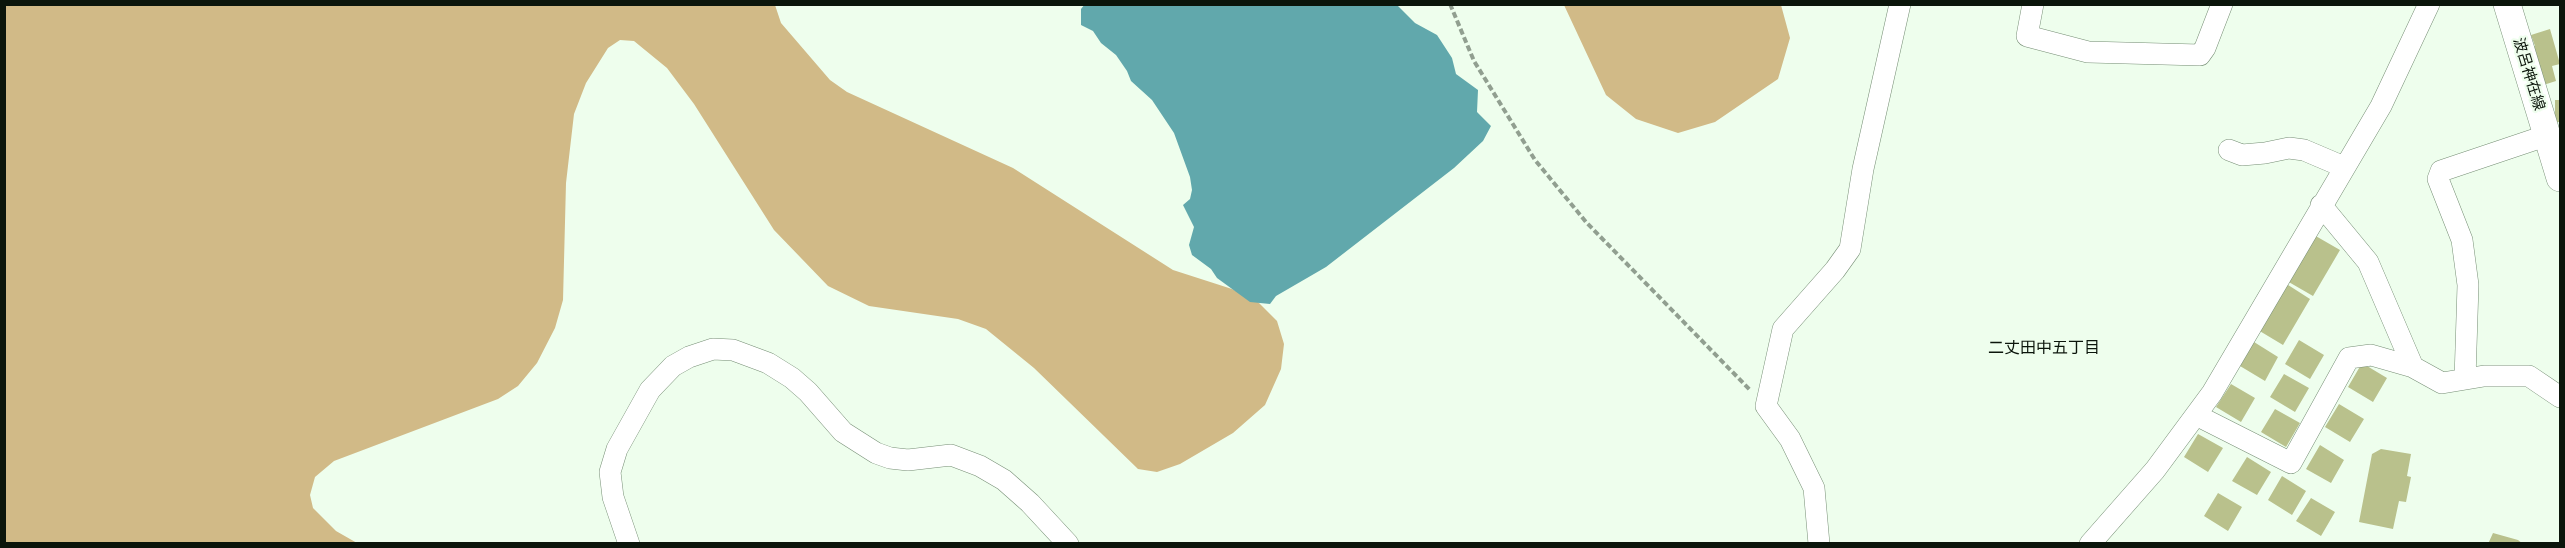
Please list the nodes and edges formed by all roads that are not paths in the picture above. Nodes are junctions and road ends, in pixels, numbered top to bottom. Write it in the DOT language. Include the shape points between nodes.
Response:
graph roads {
  1 [pos="1900,4"];
  2 [pos="2033,4"];
  3 [pos="2222,4"];
  4 [pos="2429,4"];
  5 [pos="2507,4"];
  6 [pos="2548,135"];
  7 [pos="2229,150"];
  8 [pos="2344,167"];
  9 [pos="2560,178"];
  10 [pos="2321,205"];
  11 [pos="2413,367"];
  12 [pos="2465,379"];
  13 [pos="2560,397"];
  14 [pos="2196,416"];
  15 [pos="629,543"];
  16 [pos="1068,543"];
  17 [pos="1820,543"];
  18 [pos="2090,543"];
  1 -- 17 [label="street" via="1863,170 1850,249 1783,329 1766,406 1790,440 1814,488"];
  2 -- 3 [label="street" via="2027,36 2088,52 2200,55"];
  4 -- 8 [label="street" via="2381,106"];
  5 -- 6 [label="main road, 波呂神在線"];
  6 -- 9 [label="main road, 波呂神在線"];
  6 -- 12 [label="street" via="2441,171 2438,179 2462,240 2468,285"];
  7 -- 8 [label="street" via="2242,155 2289,148 2304,150"];
  8 -- 10 [label="street"];
  10 -- 11 [label="street" via="2368,262"];
  10 -- 14 [label="street"];
  11 -- 12 [label="street" via="2442,383"];
  11 -- 14 [label="street" via="2371,355 2349,358 2291,464"];
  12 -- 13 [label="street" via="2529,376"];
  14 -- 18 [label="street" via="2155,470"];
  15 -- 16 [label="street" via="613,497 610,472 617,449 650,390 673,366 713,349 733,350 768,363 792,378 843,432 876,453 908,460 951,455 980,466 1004,480"];
}
